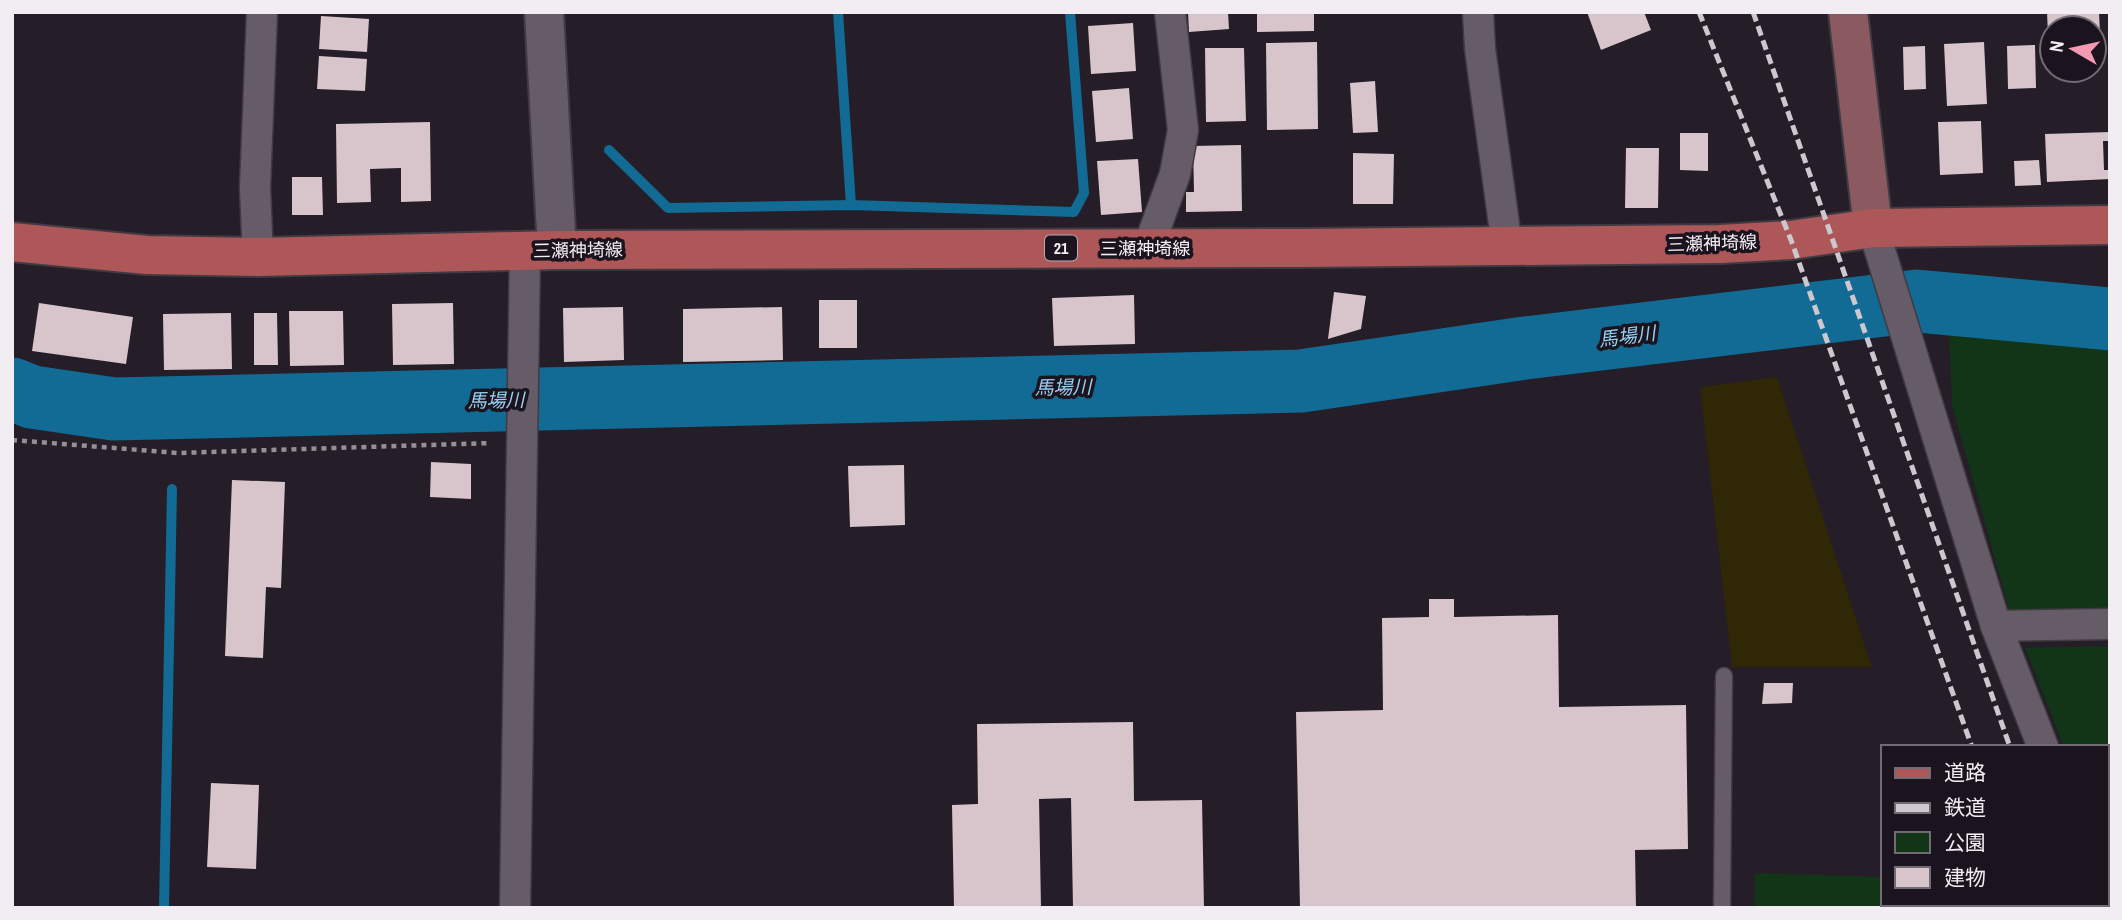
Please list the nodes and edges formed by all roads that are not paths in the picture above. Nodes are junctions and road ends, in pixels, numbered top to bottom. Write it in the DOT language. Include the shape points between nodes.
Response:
graph roads {
  1 [pos="262,12"];
  2 [pos="544,12"];
  3 [pos="1170,12"];
  4 [pos="1478,12"];
  5 [pos="1848,12"];
  6 [pos="2110,225"];
  7 [pos="1873,229"];
  8 [pos="12,242"];
  9 [pos="1507,246"];
  10 [pos="1148,248"];
  11 [pos="541,250"];
  12 [pos="258,257"];
  13 [pos="2110,624"];
  14 [pos="1996,625"];
  15 [pos="1724,676"];
  16 [pos="2042,745"];
  17 [pos="515,908"];
  18 [pos="1722,908"];
  1 -- 12 [label="street" via="255,188"];
  2 -- 11 [label="street"];
  3 -- 10 [label="street" via="1183,130 1175,174"];
  4 -- 9 [label="street"];
  5 -- 7 [label="main road"];
  6 -- 7 [label="main road, 三瀬神埼線 / 21"];
  7 -- 9 [label="main road, 三瀬神埼線 / 21" via="1720,244"];
  7 -- 14 [label="street"];
  8 -- 12 [label="main road, 三瀬神埼線 / 21" via="147,255"];
  9 -- 10 [label="main road, 三瀬神埼線 / 21"];
  10 -- 11 [label="main road, 三瀬神埼線 / 21"];
  11 -- 12 [label="main road, 三瀬神埼線 / 21"];
  11 -- 17 [label="street" via="524,364"];
  13 -- 14 [label="street"];
  14 -- 16 [label="street"];
  15 -- 18 [label="lane"];
}
